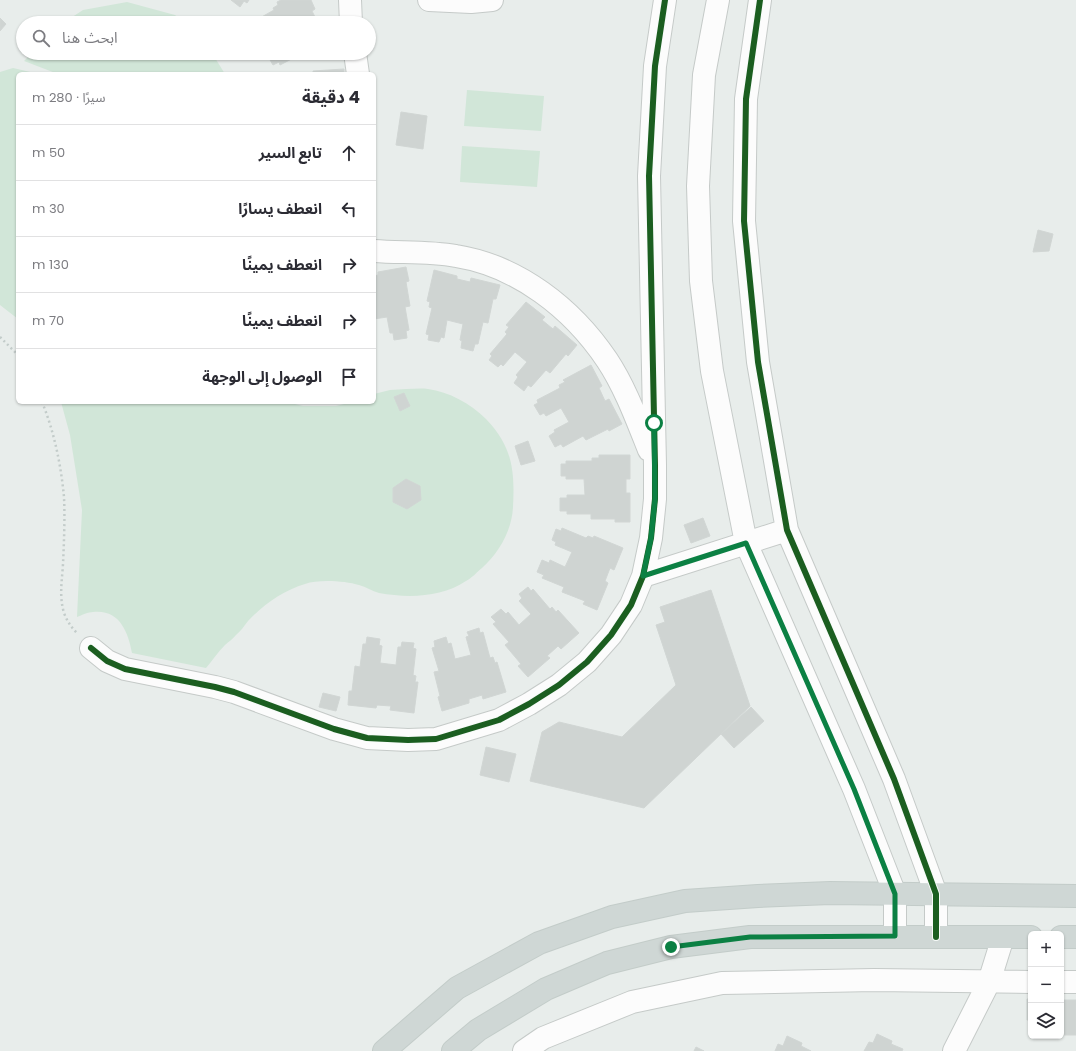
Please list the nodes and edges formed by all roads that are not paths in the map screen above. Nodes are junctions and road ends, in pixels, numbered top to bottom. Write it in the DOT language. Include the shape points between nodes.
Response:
graph roads {
  1 [pos="350,0"];
  2 [pos="429,0"];
  3 [pos="492,0"];
  4 [pos="665,0"];
  5 [pos="718,0"];
  6 [pos="760,0"];
  7 [pos="351,16"];
  8 [pos="356,60"];
  9 [pos="358,72"];
  10 [pos="376,251"];
  11 [pos="655,464"];
  12 [pos="787,530"];
  13 [pos="746,543"];
  14 [pos="643,576"];
  15 [pos="91,648"];
  16 [pos="895,894"];
  17 [pos="936,894"];
  18 [pos="1076,896"];
  19 [pos="895,936"];
  20 [pos="936,936"];
  21 [pos="1003,937"];
  22 [pos="1028,937"];
  23 [pos="1064,937"];
  24 [pos="1076,937"];
  25 [pos="989,982"];
  26 [pos="1028,982"];
  27 [pos="1064,982"];
  28 [pos="1076,982"];
  29 [pos="384,1051"];
  30 [pos="453,1051"];
  31 [pos="524,1051"];
  32 [pos="954,1051"];
  1 -- 7 [label="street"];
  2 -- 3 [label="street"];
  4 -- 11 [label="street" via="655,66 649,176"];
  5 -- 13 [label="street" via="704,75 698,186 701,281 712,371"];
  6 -- 12 [label="street" via="746,99 744,221 758,362"];
  8 -- 9 [label="street"];
  10 -- 11 [label="street" via="426,252 457,256 487,264 516,276 543,292 584,329 608,361 639,424"];
  11 -- 14 [label="street" via="651,538"];
  12 -- 13 [label="street"];
  12 -- 17 [label="street" via="894,779"];
  13 -- 14 [label="street"];
  13 -- 16 [label="street" via="854,789"];
  14 -- 15 [label="street" via="631,605 610,635 587,662 559,685 499,720 436,738 367,738 334,729 234,692 125,669 107,661"];
  16 -- 17 [label="main road"];
  16 -- 19 [label="street"];
  16 -- 29 [label="main road" via="830,893 685,901 612,917 539,943 457,988"];
  17 -- 18 [label="main road"];
  17 -- 20 [label="street"];
  19 -- 20 [label="main road"];
  19 -- 30 [label="main road" via="750,937 671,947 606,963 546,989 478,1030"];
  20 -- 21 [label="main road"];
  21 -- 22 [label="main road"];
  21 -- 25 [label="street"];
  23 -- 24 [label="main road"];
  25 -- 26 [label="street"];
  25 -- 31 [label="street" via="874,980 722,983 632,1002 543,1038"];
  25 -- 32 [label="street"];
  27 -- 28 [label="street"];
}
